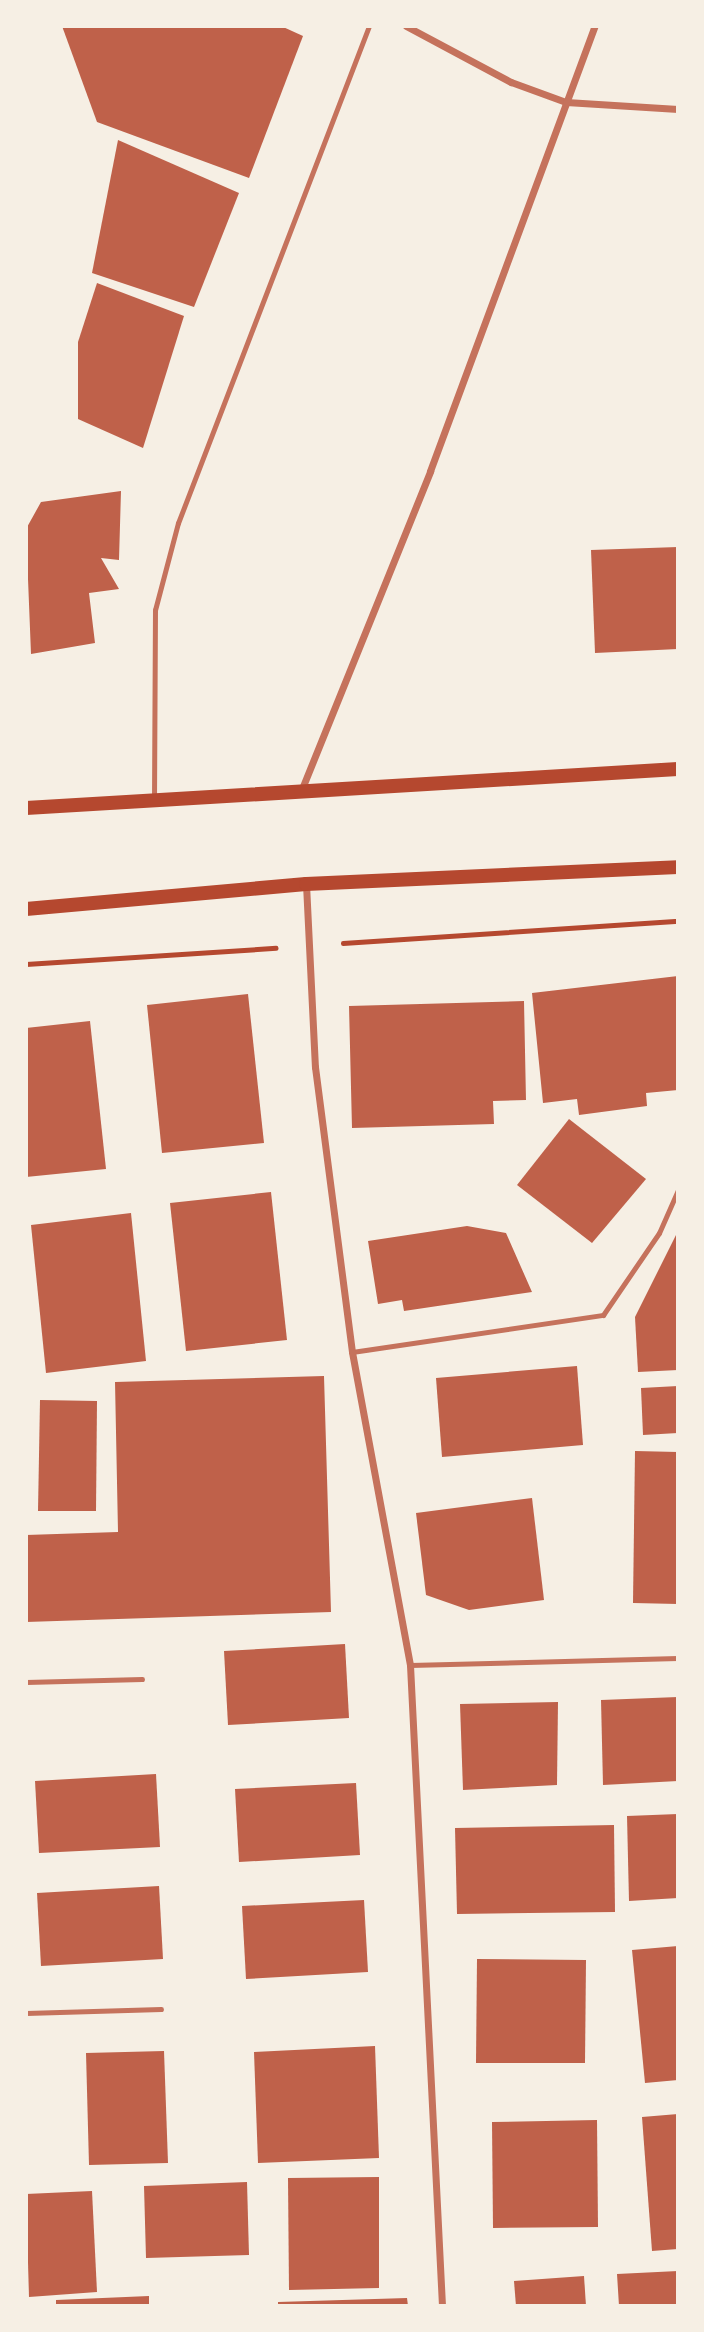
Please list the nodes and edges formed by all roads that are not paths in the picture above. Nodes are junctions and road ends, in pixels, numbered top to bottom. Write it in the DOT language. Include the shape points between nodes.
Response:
graph roads {
  1 [pos="369,26"];
  2 [pos="406,26"];
  3 [pos="596,26"];
  4 [pos="566,102"];
  5 [pos="678,109"];
  6 [pos="678,769"];
  7 [pos="301,791"];
  8 [pos="154,802"];
  9 [pos="26,808"];
  10 [pos="678,867"];
  11 [pos="306,884"];
  12 [pos="26,909"];
  13 [pos="678,1190"];
  14 [pos="352,1352"];
  15 [pos="678,1658"];
  16 [pos="410,1665"];
  17 [pos="142,1679"];
  18 [pos="26,1682"];
  19 [pos="161,2009"];
  20 [pos="26,2012"];
  21 [pos="442,2306"];
  1 -- 8 [label="lane" via="178,523 155,610"];
  2 -- 4 [label="street" via="512,82"];
  3 -- 4 [label="street"];
  4 -- 5 [label="street"];
  4 -- 7 [label="street" via="430,471"];
  6 -- 7 [label="main road"];
  7 -- 8 [label="main road"];
  8 -- 9 [label="main road"];
  10 -- 11 [label="main road"];
  11 -- 12 [label="main road"];
  11 -- 14 [label="street" via="316,1068"];
  13 -- 14 [label="lane" via="659,1233 603,1314"];
  14 -- 16 [label="street"];
  15 -- 16 [label="lane"];
  16 -- 21 [label="street"];
  17 -- 18 [label="lane"];
  19 -- 20 [label="lane"];
}
